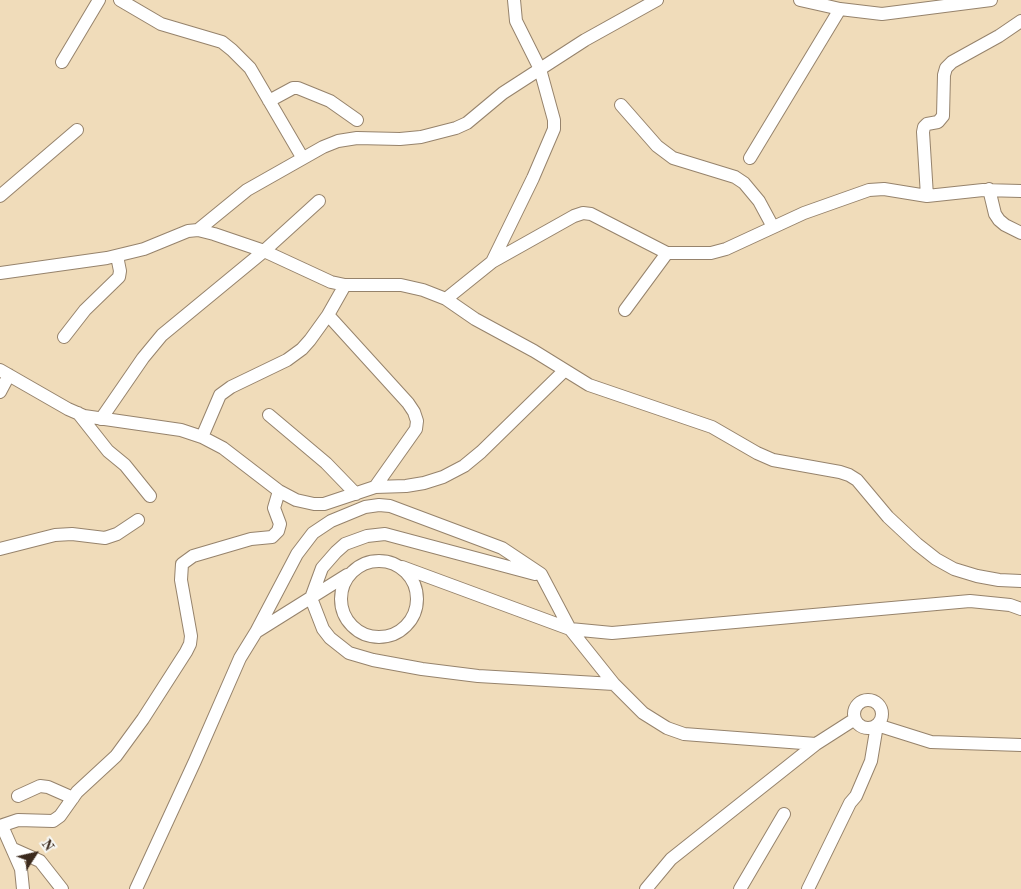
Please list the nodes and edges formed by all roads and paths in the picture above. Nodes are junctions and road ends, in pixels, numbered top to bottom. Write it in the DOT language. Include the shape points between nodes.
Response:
graph roads {
  1 [pos="99,0"];
  2 [pos="120,0"];
  3 [pos="514,0"];
  4 [pos="657,0"];
  5 [pos="800,0"];
  6 [pos="991,0"];
  7 [pos="815,2"];
  8 [pos="840,9"];
  9 [pos="1021,21"];
  10 [pos="62,62"];
  11 [pos="540,69"];
  12 [pos="269,101"];
  13 [pos="621,106"];
  14 [pos="357,120"];
  15 [pos="77,130"];
  16 [pos="302,157"];
  17 [pos="750,158"];
  18 [pos="989,190"];
  19 [pos="1021,191"];
  20 [pos="0,196"];
  21 [pos="927,196"];
  22 [pos="319,201"];
  23 [pos="773,228"];
  24 [pos="198,230"];
  25 [pos="1021,233"];
  26 [pos="264,251"];
  27 [pos="667,253"];
  28 [pos="117,256"];
  29 [pos="492,262"];
  30 [pos="0,273"];
  31 [pos="345,286"];
  32 [pos="446,299"];
  33 [pos="625,310"];
  34 [pos="328,315"];
  35 [pos="64,337"];
  36 [pos="564,371"];
  37 [pos="4,373"];
  38 [pos="0,392"];
  39 [pos="78,414"];
  40 [pos="269,415"];
  41 [pos="101,419"];
  42 [pos="202,437"];
  43 [pos="375,487"];
  44 [pos="279,491"];
  45 [pos="356,494"];
  46 [pos="150,496"];
  47 [pos="138,520"];
  48 [pos="0,550"];
  49 [pos="402,567"];
  50 [pos="348,576"];
  51 [pos="543,576"];
  52 [pos="1021,581"];
  53 [pos="311,598"];
  54 [pos="1021,609"];
  55 [pos="570,629"];
  56 [pos="256,632"];
  57 [pos="614,684"];
  58 [pos="855,719"];
  59 [pos="877,725"];
  60 [pos="816,744"];
  61 [pos="1021,745"];
  62 [pos="18,796"];
  63 [pos="73,798"];
  64 [pos="784,814"];
  65 [pos="1,826"];
  66 [pos="13,849"];
  67 [pos="23,889"];
  68 [pos="62,889"];
  69 [pos="136,889"];
  70 [pos="646,889"];
  71 [pos="740,889"];
  72 [pos="808,889"];
  1 -- 10 [label="street"];
  2 -- 12 [label="street" via="161,24 222,42 250,68"];
  3 -- 11 [label="street" via="516,21"];
  4 -- 11 [label="street"];
  5 -- 7 [label="street"];
  6 -- 8 [label="street" via="882,14"];
  7 -- 8 [label="street"];
  8 -- 17 [label="street"];
  9 -- 21 [label="street" via="946,68 943,116 938,122 927,124 922,132"];
  11 -- 16 [label="street" via="456,128 421,137 338,141"];
  11 -- 29 [label="street" via="552,109 554,130"];
  12 -- 14 [label="street" via="298,88 330,101"];
  12 -- 16 [label="street"];
  13 -- 23 [label="street" via="657,146 673,158 735,177 744,183 759,201"];
  15 -- 20 [label="street"];
  16 -- 24 [label="street" via="247,190"];
  18 -- 19 [label="street"];
  18 -- 21 [label="street"];
  18 -- 25 [label="street" via="999,220"];
  21 -- 23 [label="street" via="884,189 869,190 804,213"];
  22 -- 26 [label="street"];
  23 -- 27 [label="street" via="726,249"];
  24 -- 26 [label="street"];
  24 -- 28 [label="street"];
  26 -- 31 [label="street"];
  26 -- 41 [label="street" via="162,334"];
  27 -- 29 [label="street" via="591,214 583,213"];
  27 -- 33 [label="street"];
  28 -- 30 [label="street"];
  28 -- 35 [label="street" via="119,276"];
  29 -- 32 [label="street"];
  31 -- 32 [label="street" via="401,285"];
  31 -- 34 [label="street"];
  32 -- 36 [label="street"];
  34 -- 42 [label="street" via="294,355 231,386 220,395"];
  34 -- 43 [label="street" via="408,403 417,421 416,429"];
  36 -- 43 [label="street" via="464,466 424,483"];
  36 -- 52 [label="street" via="609,394 712,427 773,460 849,475 888,517 936,559 977,576"];
  37 -- 38 [label="street"];
  37 -- 39 [label="street"];
  39 -- 41 [label="street"];
  39 -- 46 [label="street"];
  40 -- 45 [label="street" via="326,463"];
  41 -- 42 [label="street" via="181,430"];
  42 -- 44 [label="street"];
  43 -- 45 [label="street"];
  44 -- 45 [label="street" via="296,500 314,504 334,502"];
  44 -- 63 [label="street" via="274,508 280,524 272,537 251,538 202,553 182,564 181,580 191,636 186,652 116,756"];
  47 -- 48 [label="street" via="105,538 55,535"];
  49 -- 50 [label="street" via="388,561 373,560 358,565"];
  49 -- 50 [label="street" via="412,578 417,593 416,608 410,622 399,632 385,637 370,636 356,630 346,619 340,604 341,589"];
  49 -- 55 [label="street"];
  50 -- 53 [label="street"];
  51 -- 53 [label="street" via="385,534 345,544 322,568"];
  51 -- 55 [label="street"];
  51 -- 56 [label="street" via="502,548 390,506 365,507 330,520 305,542"];
  53 -- 56 [label="street"];
  53 -- 57 [label="street" via="323,629 349,653 422,669 478,676"];
  54 -- 55 [label="street" via="970,601 612,633"];
  55 -- 57 [label="street"];
  56 -- 69 [label="street" via="240,658"];
  57 -- 60 [label="street" via="643,713 684,734"];
  58 -- 59 [label="street" via="867,728"];
  58 -- 59 [label="street" via="854,713 859,704 874,702 881,710"];
  58 -- 60 [label="street"];
  59 -- 61 [label="street" via="931,742"];
  59 -- 72 [label="street" via="871,761"];
  60 -- 70 [label="street" via="671,860"];
  62 -- 63 [label="street" via="40,786 48,786"];
  63 -- 65 [label="street" via="54,821 18,820"];
  64 -- 71 [label="street"];
  65 -- 66 [label="street"];
  66 -- 67 [label="street" via="21,869"];
  66 -- 68 [label="street" via="40,861"];
}
